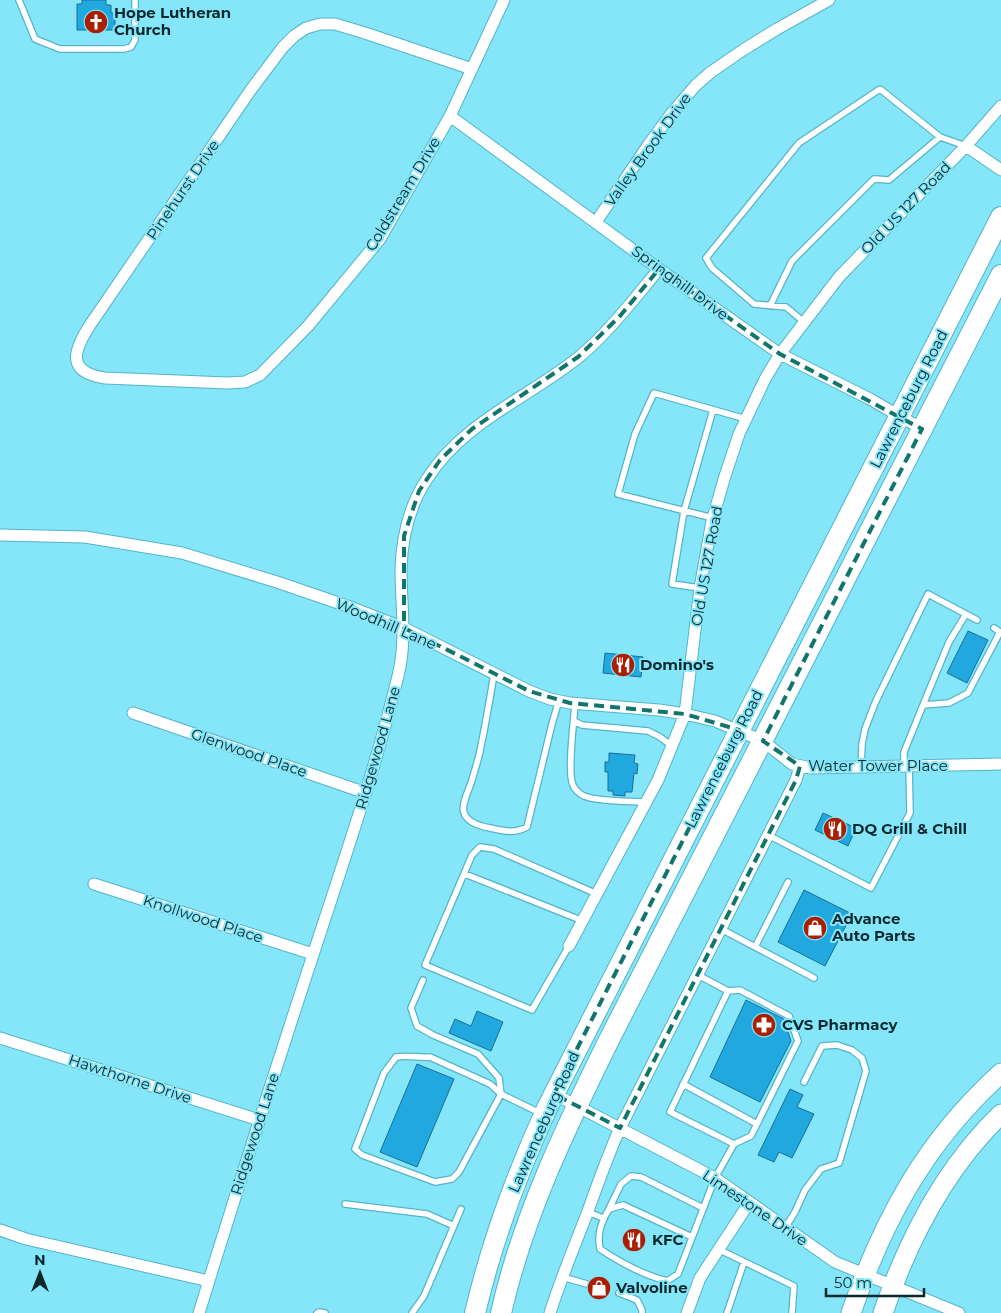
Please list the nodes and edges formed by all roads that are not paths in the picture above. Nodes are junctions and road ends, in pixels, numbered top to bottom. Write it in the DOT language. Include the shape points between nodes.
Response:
graph roads {
  1 [pos="19,0"];
  2 [pos="135,0"];
  3 [pos="504,0"];
  4 [pos="829,0"];
  5 [pos="472,69"];
  6 [pos="1001,106"];
  7 [pos="450,116"];
  8 [pos="940,137"];
  9 [pos="966,146"];
  10 [pos="1001,170"];
  11 [pos="1001,217"];
  12 [pos="596,222"];
  13 [pos="659,269"];
  14 [pos="1001,275"];
  15 [pos="770,306"];
  16 [pos="804,322"];
  17 [pos="780,354"];
  18 [pos="245,382"];
  19 [pos="713,410"];
  20 [pos="900,416"];
  21 [pos="746,419"];
  22 [pos="922,429"];
  23 [pos="684,511"];
  24 [pos="713,518"];
  25 [pos="0,535"];
  26 [pos="700,588"];
  27 [pos="966,614"];
  28 [pos="977,620"];
  29 [pos="404,628"];
  30 [pos="994,628"];
  31 [pos="494,674"];
  32 [pos="559,700"];
  33 [pos="575,704"];
  34 [pos="923,706"];
  35 [pos="133,713"];
  36 [pos="685,714"];
  37 [pos="574,721"];
  38 [pos="739,730"];
  39 [pos="763,741"];
  40 [pos="672,746"];
  41 [pos="1001,764"];
  42 [pos="800,766"];
  43 [pos="907,766"];
  44 [pos="861,767"];
  45 [pos="366,793"];
  46 [pos="646,802"];
  47 [pos="768,835"];
  48 [pos="465,874"];
  49 [pos="788,882"];
  50 [pos="94,884"];
  51 [pos="597,894"];
  52 [pos="583,921"];
  53 [pos="721,929"];
  54 [pos="569,946"];
  55 [pos="755,947"];
  56 [pos="313,954"];
  57 [pos="698,976"];
  58 [pos="814,978"];
  59 [pos="423,980"];
  60 [pos="728,991"];
  61 [pos="0,1038"];
  62 [pos="1001,1073"];
  63 [pos="804,1082"];
  64 [pos="683,1084"];
  65 [pos="501,1094"];
  66 [pos="554,1094"];
  67 [pos="577,1105"];
  68 [pos="1001,1114"];
  69 [pos="544,1115"];
  70 [pos="259,1120"];
  71 [pos="758,1124"];
  72 [pos="620,1128"];
  73 [pos="734,1144"];
  74 [pos="715,1178"];
  75 [pos="750,1203"];
  76 [pos="345,1204"];
  77 [pos="703,1208"];
  78 [pos="461,1209"];
  79 [pos="609,1209"];
  80 [pos="588,1212"];
  81 [pos="603,1218"];
  82 [pos="454,1226"];
  83 [pos="785,1228"];
  84 [pos="0,1230"];
  85 [pos="692,1237"];
  86 [pos="720,1250"];
  87 [pos="744,1262"];
  88 [pos="865,1274"];
  89 [pos="561,1277"];
  90 [pos="209,1281"];
  91 [pos="586,1284"];
  92 [pos="894,1285"];
  93 [pos="619,1294"];
  94 [pos="199,1313"];
  95 [pos="317,1313"];
  96 [pos="325,1313"];
  97 [pos="412,1313"];
  98 [pos="475,1313"];
  99 [pos="501,1313"];
  100 [pos="550,1313"];
  101 [pos="642,1313"];
  102 [pos="687,1313"];
  103 [pos="727,1313"];
  104 [pos="792,1313"];
  105 [pos="851,1313"];
  106 [pos="883,1313"];
  107 [pos="959,1313"];
  1 -- 2 [label="lane" via="35,39 60,49 131,47 135,40"];
  3 -- 5 [label="street, Coldstream Drive"];
  4 -- 12 [label="street, Valley Brook Drive" via="743,50 696,85 649,144"];
  5 -- 7 [label="street, Coldstream Drive"];
  5 -- 18 [label="street, Pinehurst Drive" via="335,24 306,28 294,36 250,92 90,325 76,356 81,368 95,376"];
  6 -- 9 [label="street, Old US 127 Road"];
  7 -- 12 [label="street, Springhill Drive"];
  7 -- 18 [label="street, Coldstream Drive" via="380,239 308,326 260,375"];
  8 -- 9 [label="lane"];
  8 -- 15 [label="lane" via="889,180 874,179 792,261"];
  8 -- 15 [label="lane" via="880,89 799,143 706,258 712,268 754,304"];
  9 -- 10 [label="street"];
  9 -- 16 [label="street, Old US 127 Road" via="839,277"];
  11 -- 20 [label="highway, Lawrenceburg Road"];
  12 -- 13 [label="street, Springhill Drive"];
  13 -- 17 [label="street, Springhill Drive"];
  13 -- 29 [label="street, Ridgewood Lane" via="620,316 578,357 472,429 440,460 427,478 416,498 404,536 401,571"];
  14 -- 22 [label="highway, Lawrenceburg Road"];
  15 -- 16 [label="lane" via="786,307"];
  16 -- 17 [label="street, Old US 127 Road"];
  17 -- 20 [label="street, Springhill Drive"];
  17 -- 21 [label="street, Old US 127 Road"];
  19 -- 21 [label="lane"];
  19 -- 23 [label="lane"];
  19 -- 23 [label="lane" via="654,393 632,443 618,494"];
  20 -- 22 [label="street, Springhill Drive"];
  20 -- 38 [label="highway, Lawrenceburg Road"];
  21 -- 24 [label="street, Old US 127 Road"];
  22 -- 39 [label="highway, Lawrenceburg Road"];
  23 -- 24 [label="lane"];
  23 -- 26 [label="lane" via="672,584"];
  24 -- 26 [label="street, Old US 127 Road"];
  25 -- 29 [label="street, Woodhill Lane" via="85,537 182,553 277,582"];
  26 -- 36 [label="street, Old US 127 Road"];
  27 -- 28 [label="lane"];
  27 -- 34 [label="lane" via="949,642"];
  27 -- 44 [label="lane" via="928,594 875,703 865,729"];
  29 -- 31 [label="street, Woodhill Lane"];
  29 -- 45 [label="street, Ridgewood Lane" via="399,673"];
  30 -- 34 [label="lane" via="1000,632 968,693 949,703"];
  31 -- 32 [label="street, Woodhill Lane" via="529,691"];
  31 -- 32 [label="lane" via="481,748 463,804 463,811 471,822 508,832 527,827"];
  32 -- 33 [label="street, Woodhill Lane"];
  33 -- 36 [label="street, Woodhill Lane"];
  33 -- 37 [label="lane"];
  34 -- 43 [label="lane" via="904,752"];
  35 -- 45 [label="street, Glenwood Place"];
  36 -- 38 [label="street, Woodhill Lane"];
  36 -- 40 [label="street, Old US 127 Road"];
  37 -- 40 [label="lane" via="582,725 648,730"];
  37 -- 46 [label="lane" via="571,778 576,790 593,798"];
  38 -- 39 [label="street, Woodhill Lane"];
  38 -- 66 [label="highway, Lawrenceburg Road"];
  39 -- 42 [label="street, Water Tower Place" via="792,764"];
  39 -- 67 [label="highway, Lawrenceburg Road"];
  40 -- 46 [label="street, Old US 127 Road"];
  41 -- 43 [label="street, Water Tower Place"];
  42 -- 44 [label="street, Water Tower Place"];
  42 -- 47 [label="street"];
  43 -- 44 [label="street, Water Tower Place"];
  43 -- 47 [label="lane" via="910,813 870,888"];
  45 -- 56 [label="street, Ridgewood Lane"];
  46 -- 51 [label="street, Old US 127 Road"];
  47 -- 53 [label="street"];
  48 -- 51 [label="lane" via="472,855 480,847 494,849"];
  48 -- 52 [label="lane"];
  48 -- 54 [label="lane" via="425,965 532,1010"];
  49 -- 55 [label="lane"];
  50 -- 56 [label="street, Knollwood Place"];
  51 -- 52 [label="street, Old US 127 Road"];
  52 -- 54 [label="street, Old US 127 Road"];
  53 -- 55 [label="lane"];
  53 -- 57 [label="street"];
  55 -- 58 [label="lane"];
  56 -- 70 [label="street, Ridgewood Lane"];
  57 -- 60 [label="lane"];
  57 -- 72 [label="street"];
  59 -- 65 [label="lane" via="411,1008 417,1026 478,1054 499,1078"];
  60 -- 64 [label="lane"];
  60 -- 71 [label="lane" via="740,990 789,1016 798,1041"];
  61 -- 70 [label="street, Hawthorne Drive"];
  62 -- 88 [label="main road" via="965,1108 926,1158 889,1219"];
  63 -- 83 [label="lane" via="822,1046 837,1045 852,1050 862,1058 866,1071 839,1163 821,1169"];
  64 -- 71 [label="lane"];
  64 -- 73 [label="lane" via="670,1112"];
  65 -- 65 [label="lane" via="490,1084 430,1058 396,1057 384,1073 355,1149 362,1155 435,1182 452,1179 459,1172"];
  65 -- 69 [label="lane"];
  66 -- 67 [label="street, Limestone Drive"];
  66 -- 69 [label="highway, Lawrenceburg Road"];
  67 -- 72 [label="street, Limestone Drive"];
  67 -- 99 [label="highway, Lawrenceburg Road" via="529,1219"];
  68 -- 92 [label="main road" via="942,1188 917,1232"];
  69 -- 98 [label="highway, Lawrenceburg Road" via="498,1232"];
  70 -- 90 [label="street, Ridgewood Lane"];
  71 -- 73 [label="lane" via="751,1136"];
  72 -- 74 [label="street, Limestone Drive"];
  72 -- 80 [label="street"];
  73 -- 74 [label="lane"];
  74 -- 75 [label="street, Limestone Drive"];
  74 -- 77 [label="lane"];
  75 -- 83 [label="street, Limestone Drive"];
  75 -- 86 [label="street"];
  76 -- 82 [label="lane" via="427,1214"];
  77 -- 79 [label="lane" via="641,1177 631,1176 621,1184"];
  77 -- 85 [label="lane"];
  78 -- 82 [label="lane"];
  79 -- 81 [label="lane"];
  79 -- 85 [label="lane" via="623,1206"];
  80 -- 81 [label="lane"];
  80 -- 89 [label="street"];
  81 -- 85 [label="lane" via="598,1238 600,1249 649,1276 667,1281 678,1274"];
  82 -- 97 [label="lane" via="424,1296"];
  83 -- 88 [label="street, Limestone Drive" via="835,1262"];
  84 -- 90 [label="street"];
  86 -- 87 [label="lane"];
  86 -- 102 [label="street" via="700,1278"];
  87 -- 103 [label="lane"];
  87 -- 104 [label="lane" via="794,1286"];
  88 -- 92 [label="street, Limestone Drive"];
  88 -- 105 [label="main road"];
  89 -- 91 [label="lane"];
  89 -- 100 [label="street"];
  90 -- 94 [label="street, Ridgewood Lane"];
  92 -- 106 [label="main road"];
  92 -- 107 [label="street, Limestone Drive"];
  93 -- 101 [label="lane" via="637,1300"];
  95 -- 96 [label="lane"];
}
